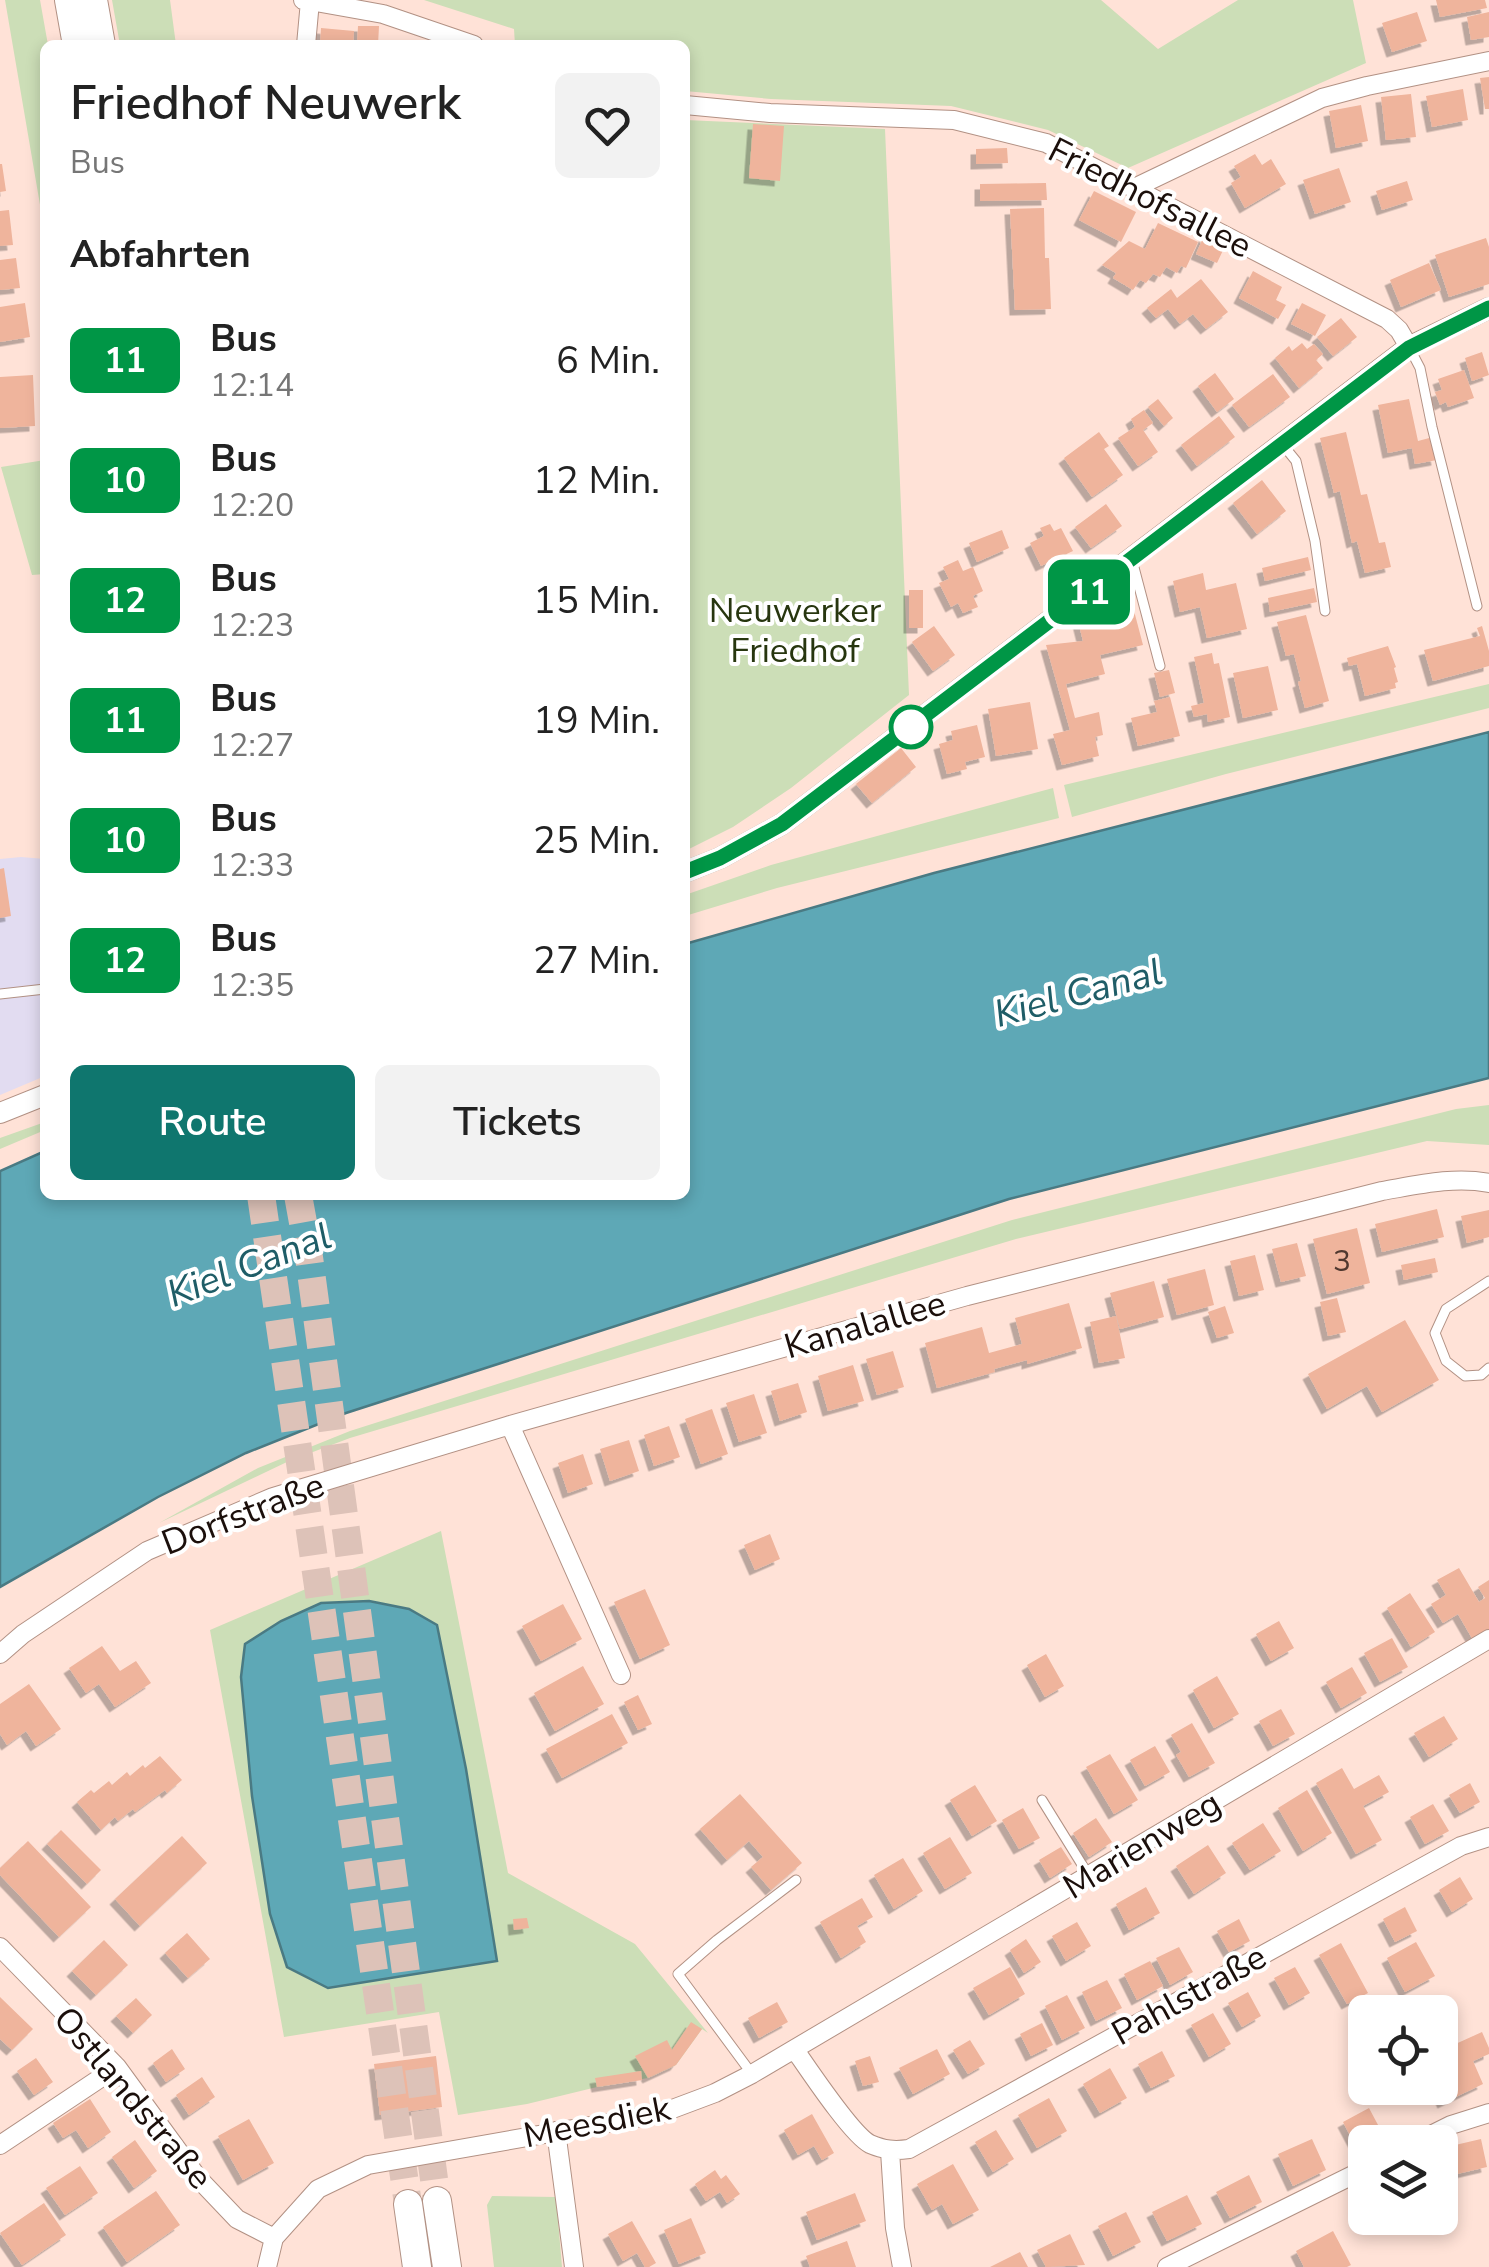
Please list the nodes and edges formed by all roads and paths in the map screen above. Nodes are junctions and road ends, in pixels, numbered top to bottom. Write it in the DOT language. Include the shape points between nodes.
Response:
graph roads {
  1 [pos="69,0"];
  2 [pos="93,0"];
  3 [pos="306,0"];
  4 [pos="76,40"];
  5 [pos="100,40"];
  6 [pos="306,40"];
  7 [pos="459,40"];
  8 [pos="1489,62"];
  9 [pos="690,105"];
  10 [pos="1134,188"];
  11 [pos="1489,308"];
  12 [pos="1409,348"];
  13 [pos="1282,442"];
  14 [pos="1132,560"];
  15 [pos="1477,606"];
  16 [pos="1326,611"];
  17 [pos="1160,666"];
  18 [pos="690,870"];
  19 [pos="40,990"];
  20 [pos="0,994"];
  21 [pos="40,1097"];
  22 [pos="0,1113"];
  23 [pos="1489,1183"];
  24 [pos="1489,1281"];
  25 [pos="1489,1368"];
  26 [pos="510,1425"];
  27 [pos="1489,1639"];
  28 [pos="0,1654"];
  29 [pos="621,1675"];
  30 [pos="1042,1800"];
  31 [pos="1489,1838"];
  32 [pos="1090,1876"];
  33 [pos="796,1880"];
  34 [pos="0,1948"];
  35 [pos="795,2050"];
  36 [pos="117,2066"];
  37 [pos="752,2074"];
  38 [pos="1489,2113"];
  39 [pos="1451,2125"];
  40 [pos="556,2131"];
  41 [pos="0,2145"];
  42 [pos="890,2151"];
  43 [pos="1348,2177"];
  44 [pos="437,2200"];
  45 [pos="408,2204"];
  46 [pos="274,2238"];
  47 [pos="267,2267"];
  48 [pos="417,2267"];
  49 [pos="447,2267"];
  50 [pos="574,2267"];
  51 [pos="902,2267"];
  52 [pos="1167,2267"];
  1 -- 4 [label="highway"];
  2 -- 5 [label="highway"];
  3 -- 6 [label="street"];
  3 -- 7 [label="street" via="383,14"];
  8 -- 10 [label="street" via="1322,98"];
  9 -- 10 [label="street, Friedhofsallee" via="954,120 1046,143"];
  10 -- 12 [label="street, Friedhofsallee" via="1388,320"];
  11 -- 12 [label="street"];
  12 -- 13 [label="street"];
  12 -- 15 [label="lane" via="1420,368"];
  13 -- 14 [label="street"];
  13 -- 16 [label="lane" via="1296,461"];
  14 -- 17 [label="lane"];
  14 -- 18 [label="street" via="782,824"];
  19 -- 20 [label="lane"];
  21 -- 22 [label="street"];
  23 -- 26 [label="street, Kanalallee" via="1433,1182 1382,1191 967,1296"];
  24 -- 25 [label="lane" via="1446,1309 1434,1333 1446,1361 1465,1376"];
  26 -- 28 [label="street, Dorfstraße" via="273,1497 148,1551"];
  26 -- 29 [label="street"];
  27 -- 32 [label="street, Marienweg"];
  30 -- 32 [label="lane"];
  31 -- 42 [label="street, Pahlstraße" via="1461,1846 909,2149"];
  32 -- 35 [label="street, Marienweg"];
  33 -- 37 [label="lane" via="678,1974"];
  34 -- 36 [label="street, Ostlandstraße"];
  35 -- 37 [label="street, Meesdiek"];
  35 -- 42 [label="street" via="865,2142"];
  36 -- 41 [label="street"];
  36 -- 46 [label="street, Ostlandstraße" via="198,2178 236,2219"];
  37 -- 40 [label="street, Meesdiek" via="658,2114"];
  38 -- 39 [label="street"];
  40 -- 46 [label="street, Meesdiek" via="368,2165 318,2189"];
  40 -- 50 [label="street"];
  42 -- 51 [label="street"];
  43 -- 52 [label="street"];
  44 -- 49 [label="highway"];
  45 -- 48 [label="highway"];
  46 -- 47 [label="street"];
}
